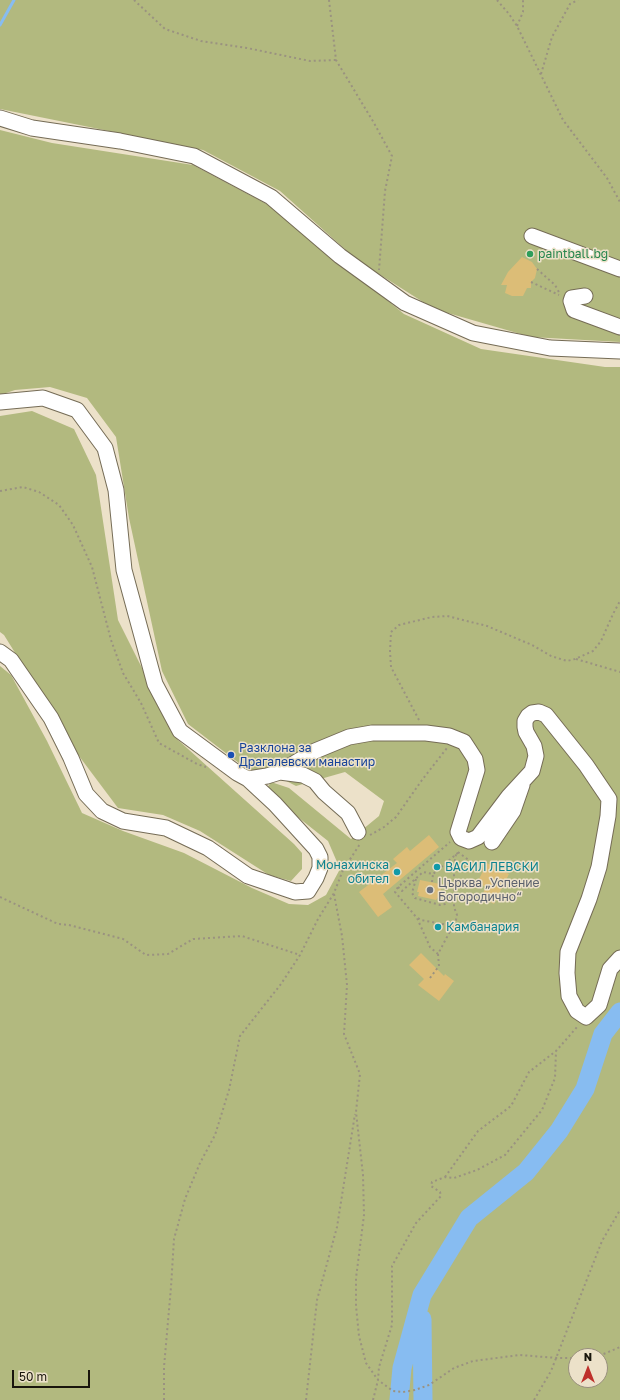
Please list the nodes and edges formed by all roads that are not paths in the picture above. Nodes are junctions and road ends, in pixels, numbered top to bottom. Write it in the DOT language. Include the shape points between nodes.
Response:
graph roads {
  1 [pos="0,118"];
  2 [pos="532,236"];
  3 [pos="620,269"];
  4 [pos="585,296"];
  5 [pos="620,327"];
  6 [pos="620,351"];
  7 [pos="0,402"];
  8 [pos="0,652"];
  9 [pos="280,772"];
  10 [pos="248,779"];
  11 [pos="524,780"];
  12 [pos="363,836"];
  13 [pos="492,842"];
  14 [pos="620,958"];
  1 -- 6 [label="street" via="32,128 120,141 194,156 271,197 340,256 406,303 473,333 550,348"];
  2 -- 3 [label="street"];
  4 -- 5 [label="street" via="572,298 574,310"];
  7 -- 10 [label="street" via="43,398 77,410 105,448 116,490 124,570 155,684 180,731"];
  8 -- 10 [label="street" via="11,660 51,718 86,794 102,811 123,821 166,828 208,848 248,876 295,892 308,891 320,868 320,857 316,849"];
  9 -- 10 [label="street"];
  9 -- 11 [label="street" via="315,751 349,737 372,733 426,733 449,736 464,742 475,759 476,770 459,828 461,845 478,837 508,796"];
  9 -- 12 [label="street" via="303,775 315,781 348,813"];
  11 -- 13 [label="street" via="513,811"];
  11 -- 14 [label="street" via="532,771 536,756 526,732 525,721 532,714 546,714 609,799 598,867 589,899 568,952 569,996 577,1011 586,1017 599,1005 610,970"];
}
